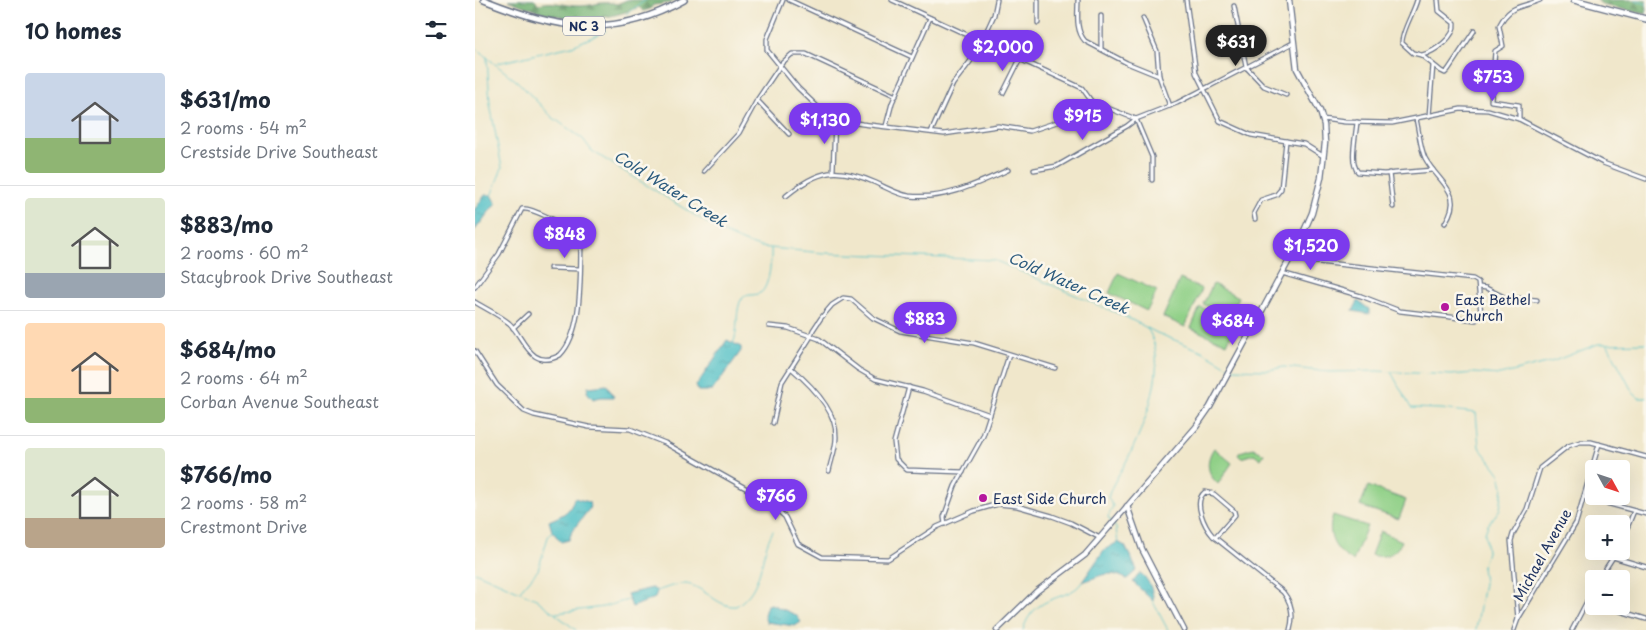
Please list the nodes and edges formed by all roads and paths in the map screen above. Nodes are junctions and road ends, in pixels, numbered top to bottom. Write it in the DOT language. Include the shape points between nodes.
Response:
graph roads {
  1 [pos="484,0"];
  2 [pos="684,0"];
  3 [pos="783,0"];
  4 [pos="789,0"];
  5 [pos="892,0"];
  6 [pos="997,0"];
  7 [pos="1038,0"];
  8 [pos="1078,0"];
  9 [pos="1186,0"];
  10 [pos="1289,0"];
  11 [pos="1417,0"];
  12 [pos="1438,0"];
  13 [pos="1540,0"];
  14 [pos="1574,0"];
  15 [pos="1234,6"];
  16 [pos="1101,16"];
  17 [pos="930,18"];
  18 [pos="1143,18"];
  19 [pos="1646,19"];
  20 [pos="1038,23"];
  21 [pos="1474,31"];
  22 [pos="981,41"];
  23 [pos="1293,43"];
  24 [pos="1101,48"];
  25 [pos="1421,55"];
  26 [pos="913,57"];
  27 [pos="1020,59"];
  28 [pos="1433,65"];
  29 [pos="781,67"];
  30 [pos="1246,67"];
  31 [pos="1159,76"];
  32 [pos="1204,89"];
  33 [pos="1003,93"];
  34 [pos="1286,95"];
  35 [pos="895,96"];
  36 [pos="757,100"];
  37 [pos="1092,102"];
  38 [pos="1170,106"];
  39 [pos="1429,116"];
  40 [pos="1136,118"];
  41 [pos="835,119"];
  42 [pos="1323,119"];
  43 [pos="1416,119"];
  44 [pos="1519,119"];
  45 [pos="1357,122"];
  46 [pos="886,126"];
  47 [pos="931,132"];
  48 [pos="789,134"];
  49 [pos="1286,141"];
  50 [pos="1323,156"];
  51 [pos="1008,170"];
  52 [pos="1035,170"];
  53 [pos="1433,170"];
  54 [pos="833,171"];
  55 [pos="704,172"];
  56 [pos="1389,173"];
  57 [pos="1646,179"];
  58 [pos="1152,180"];
  59 [pos="785,196"];
  60 [pos="1393,207"];
  61 [pos="1255,219"];
  62 [pos="1445,223"];
  63 [pos="1290,259"];
  64 [pos="550,268"];
  65 [pos="580,269"];
  66 [pos="1282,273"];
  67 [pos="475,287"];
  68 [pos="1479,287"];
  69 [pos="1537,300"];
  70 [pos="475,302"];
  71 [pos="528,314"];
  72 [pos="769,326"];
  73 [pos="513,328"];
  74 [pos="811,336"];
  75 [pos="475,352"];
  76 [pos="1009,355"];
  77 [pos="791,368"];
  78 [pos="1055,368"];
  79 [pos="909,387"];
  80 [pos="990,415"];
  81 [pos="773,423"];
  82 [pos="1599,444"];
  83 [pos="1646,457"];
  84 [pos="829,471"];
  85 [pos="963,472"];
  86 [pos="1584,497"];
  87 [pos="1127,506"];
  88 [pos="1634,511"];
  89 [pos="1646,514"];
  90 [pos="1630,521"];
  91 [pos="945,524"];
  92 [pos="1100,538"];
  93 [pos="1215,538"];
  94 [pos="1623,560"];
  95 [pos="1646,567"];
  96 [pos="1585,605"];
  97 [pos="1630,614"];
  98 [pos="1518,619"];
  99 [pos="1646,619"];
  100 [pos="997,630"];
  101 [pos="1184,630"];
  102 [pos="1290,630"];
  103 [pos="1514,630"];
  104 [pos="1572,630"];
  1 -- 2 [label="main road, NC 3" via="533,19 581,26 627,22 655,14"];
  3 -- 29 [label="street" via="766,47"];
  4 -- 26 [label="street"];
  5 -- 17 [label="street"];
  6 -- 22 [label="street" via="994,15"];
  7 -- 20 [label="street"];
  8 -- 24 [label="street" via="1081,35 1088,43"];
  9 -- 32 [label="street" via="1196,73"];
  10 -- 23 [label="main road"];
  11 -- 25 [label="street" via="1402,41 1406,48"];
  12 -- 25 [label="street" via="1437,8 1454,23 1454,29 1441,45"];
  13 -- 44 [label="street" via="1511,10 1499,26 1503,46 1495,51 1491,101 1519,105"];
  14 -- 19 [label="main road"];
  15 -- 30 [label="street"];
  16 -- 24 [label="street"];
  17 -- 22 [label="street"];
  17 -- 26 [label="street"];
  18 -- 31 [label="street" via="1157,51"];
  21 -- 28 [label="street" via="1446,72"];
  22 -- 27 [label="street"];
  22 -- 47 [label="street" via="971,61 953,84"];
  23 -- 30 [label="street"];
  23 -- 42 [label="main road" via="1298,74"];
  24 -- 31 [label="street"];
  25 -- 28 [label="street"];
  26 -- 35 [label="street"];
  27 -- 33 [label="street"];
  27 -- 37 [label="street" via="1082,88"];
  28 -- 39 [label="street"];
  29 -- 35 [label="street" via="790,56 803,53"];
  29 -- 36 [label="street"];
  29 -- 41 [label="street" via="805,96"];
  30 -- 32 [label="street"];
  30 -- 34 [label="street" via="1264,86"];
  31 -- 38 [label="street"];
  32 -- 38 [label="street"];
  32 -- 49 [label="street" via="1223,123 1251,135"];
  35 -- 46 [label="street"];
  36 -- 48 [label="street"];
  36 -- 55 [label="street" via="739,133"];
  37 -- 40 [label="street"];
  37 -- 47 [label="street" via="1039,130 998,126 948,134"];
  38 -- 40 [label="street"];
  39 -- 43 [label="street"];
  39 -- 44 [label="street" via="1473,109"];
  40 -- 52 [label="street" via="1061,164"];
  40 -- 58 [label="street" via="1150,152"];
  41 -- 46 [label="street"];
  41 -- 54 [label="street"];
  42 -- 45 [label="street"];
  42 -- 50 [label="main road"];
  43 -- 45 [label="street" via="1392,123"];
  43 -- 53 [label="street" via="1424,154"];
  44 -- 57 [label="street" via="1603,164"];
  45 -- 56 [label="street" via="1356,170 1364,174"];
  46 -- 47 [label="street"];
  49 -- 50 [label="street" via="1304,144"];
  49 -- 61 [label="street" via="1281,188 1276,195 1261,200 1254,213"];
  50 -- 63 [label="main road" via="1312,213"];
  51 -- 54 [label="street" via="959,190 915,196 855,175"];
  53 -- 56 [label="street"];
  53 -- 62 [label="street" via="1453,199 1453,209"];
  54 -- 59 [label="street" via="808,178"];
  56 -- 60 [label="street"];
  63 -- 66 [label="main road"];
  63 -- 68 [label="street" via="1471,278"];
  64 -- 65 [label="street"];
  65 -- 67 [label="street" via="578,235 526,208 522,209 499,254"];
  65 -- 73 [label="street" via="575,327 560,355 547,359 533,353"];
  66 -- 68 [label="street" via="1401,311 1471,319 1478,319 1481,314"];
  66 -- 87 [label="main road" via="1196,427"];
  68 -- 69 [label="street" via="1504,297"];
  70 -- 73 [label="street"];
  71 -- 73 [label="street"];
  72 -- 74 [label="street"];
  74 -- 76 [label="street" via="827,309 839,299 847,298 892,328 974,343"];
  74 -- 77 [label="street"];
  74 -- 79 [label="street" via="824,342 867,375"];
  75 -- 91 [label="street" via="497,384 524,411 589,427 630,429 665,443 771,504 785,517 798,544 818,555 888,559"];
  76 -- 78 [label="street"];
  76 -- 80 [label="street"];
  77 -- 81 [label="street" via="782,382"];
  77 -- 84 [label="street" via="809,383 833,418 836,437"];
  79 -- 80 [label="street"];
  79 -- 85 [label="street" via="894,442 897,462 907,470"];
  80 -- 85 [label="street" via="980,443"];
  82 -- 83 [label="street"];
  82 -- 86 [label="street, Michael Avenue"];
  82 -- 98 [label="street" via="1573,443 1549,458 1539,470 1527,509 1511,541"];
  85 -- 91 [label="street" via="944,517"];
  86 -- 88 [label="street"];
  86 -- 98 [label="street, Michael Avenue" via="1576,523"];
  87 -- 92 [label="main road"];
  87 -- 101 [label="main road" via="1142,549"];
  88 -- 89 [label="street"];
  88 -- 90 [label="street"];
  91 -- 92 [label="street" via="986,506 1003,504 1071,523"];
  92 -- 100 [label="main road" via="1077,562 1037,592"];
  93 -- 93 [label="street" via="1208,531 1201,512 1200,498 1205,492 1214,494 1235,515"];
  93 -- 102 [label="street" via="1288,598 1293,617"];
  94 -- 95 [label="street"];
  96 -- 104 [label="street"];
  97 -- 99 [label="street"];
  98 -- 103 [label="street"];
}
